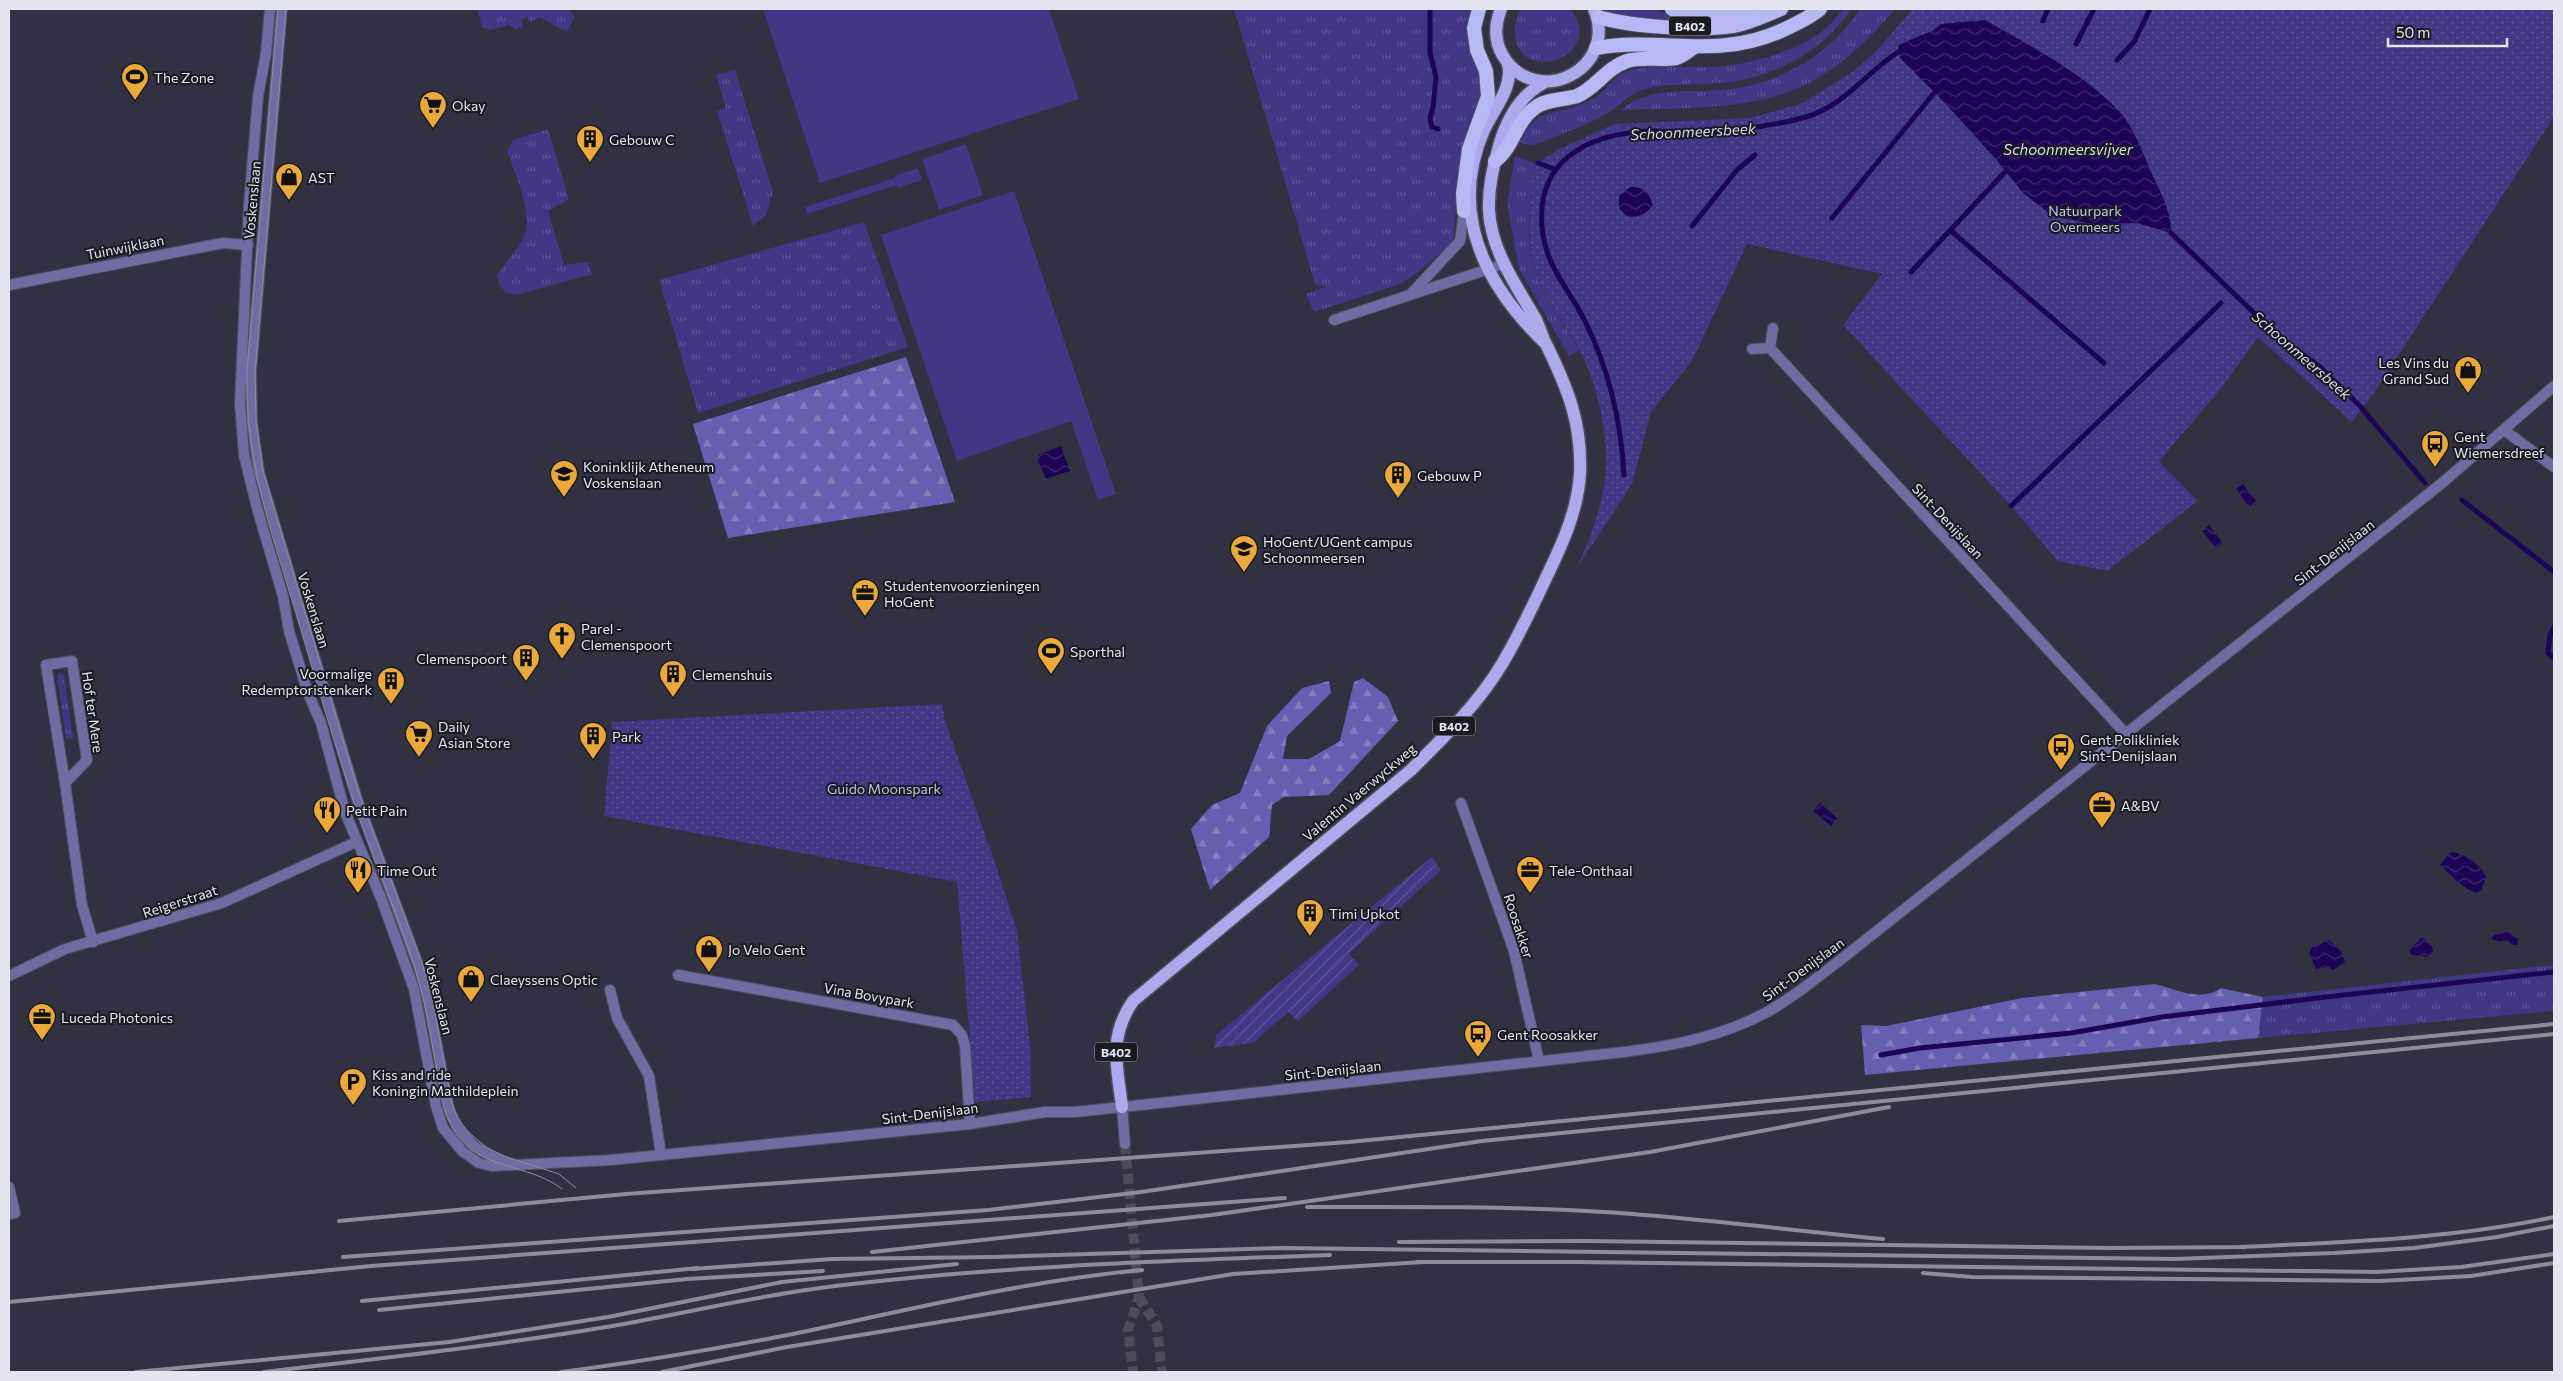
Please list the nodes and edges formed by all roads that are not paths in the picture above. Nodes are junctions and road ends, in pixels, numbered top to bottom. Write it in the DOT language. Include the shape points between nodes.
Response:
graph roads {
  1 [pos="270,9"];
  2 [pos="282,9"];
  3 [pos="1479,9"];
  4 [pos="1501,9"];
  5 [pos="1672,9"];
  6 [pos="1752,9"];
  7 [pos="1781,9"];
  8 [pos="1820,9"];
  9 [pos="1596,13"];
  10 [pos="1596,48"];
  11 [pos="1693,48"];
  12 [pos="1508,64"];
  13 [pos="1546,82"];
  14 [pos="1495,161"];
  15 [pos="1467,206"];
  16 [pos="248,245"];
  17 [pos="1504,264"];
  18 [pos="1488,270"];
  19 [pos="9,285"];
  20 [pos="1409,296"];
  21 [pos="1334,320"];
  22 [pos="1773,328"];
  23 [pos="1546,344"];
  24 [pos="1770,348"];
  25 [pos="1752,349"];
  26 [pos="2554,386"];
  27 [pos="2504,430"];
  28 [pos="2554,467"];
  29 [pos="2126,734"];
  30 [pos="64,783"];
  31 [pos="1461,803"];
  32 [pos="356,842"];
  33 [pos="94,942"];
  34 [pos="678,975"];
  35 [pos="9,976"];
  36 [pos="610,990"];
  37 [pos="1539,1061"];
  38 [pos="1122,1107"];
  39 [pos="970,1124"];
  40 [pos="452,1141"];
  41 [pos="1125,1144"];
  42 [pos="661,1155"];
  43 [pos="520,1166"];
  44 [pos="9,1188"];
  45 [pos="12,1213"];
  1 -- 16 [label="street, Voskenslaan" via="258,96"];
  2 -- 43 [label="street, Voskenslaan" via="251,372 252,422 259,472 357,799 419,967 449,1110 458,1128 474,1146 493,1157"];
  3 -- 15 [label="highway" via="1474,28 1477,50 1486,71 1488,96 1469,149 1463,194"];
  4 -- 12 [label="main road" via="1496,34"];
  5 -- 6 [label="highway" via="1705,15"];
  7 -- 9 [label="highway, B402" via="1742,23 1711,27 1638,25"];
  8 -- 11 [label="highway, B402" via="1767,37 1737,45"];
  9 -- 10 [label="main road, B402" via="1599,33"];
  10 -- 11 [label="highway, B402" via="1614,45"];
  10 -- 13 [label="main road, B402" via="1576,73 1562,80"];
  11 -- 14 [label="highway" via="1677,58 1627,61 1576,96 1538,106 1520,123 1506,153"];
  12 -- 13 [label="main road" via="1519,73"];
  12 -- 15 [label="main road, Valentin Vaerwyckweg / B402" via="1511,73 1478,148"];
  13 -- 14 [label="main road, Valentin Vaerwyckweg / B402" via="1520,99 1502,136"];
  14 -- 17 [label="main road, Valentin Vaerwyckweg / B402" via="1489,212 1491,229"];
  15 -- 18 [label="main road, Valentin Vaerwyckweg / B402" via="1479,251"];
  15 -- 20 [label="street, Valentin Vaerwyckweg" via="1460,242"];
  16 -- 19 [label="street, Tuinwijklaan" via="223,243"];
  16 -- 32 [label="street, Voskenslaan" via="240,403 244,455 297,659 321,723"];
  17 -- 18 [label="street, Valentin Vaerwyckweg"];
  17 -- 23 [label="main road, Valentin Vaerwyckweg / B402" via="1541,329"];
  18 -- 20 [label="street, Valentin Vaerwyckweg"];
  18 -- 23 [label="main road, Valentin Vaerwyckweg / B402" via="1497,288"];
  20 -- 21 [label="street, Valentin Vaerwyckweg"];
  22 -- 24 [label="street"];
  23 -- 38 [label="main road, Valentin Vaerwyckweg / B402" via="1570,396 1578,430 1580,474 1569,524 1558,554 1514,643 1472,706 1410,770 1133,1001 1122,1017 1117,1034"];
  24 -- 25 [label="street"];
  24 -- 29 [label="street, Sint-Denijslaan"];
  26 -- 27 [label="street, Sint-Denijslaan"];
  27 -- 28 [label="street"];
  27 -- 29 [label="street, Sint-Denijslaan" via="2441,484"];
  29 -- 37 [label="street, Sint-Denijslaan" via="1839,961 1766,1012 1691,1041"];
  30 -- 30 [label="street, Hof ter Mere" via="87,760 72,661 46,665"];
  30 -- 33 [label="street, Hof ter Mere" via="82,905"];
  31 -- 37 [label="street, Roosakker" via="1514,951"];
  32 -- 33 [label="street, Reigerstraat" via="222,903"];
  32 -- 40 [label="street, Voskenslaan" via="381,898 414,989 436,1106 443,1128"];
  33 -- 35 [label="street, Reigerstraat" via="65,949"];
  34 -- 39 [label="street, Vina Bovypark" via="953,1026 964,1040"];
  36 -- 42 [label="street" via="617,1018 649,1076"];
  37 -- 38 [label="street, Sint-Denijslaan"];
  38 -- 39 [label="street, Sint-Denijslaan" via="1036,1113"];
  38 -- 41 [label="street"];
  39 -- 42 [label="street, Sint-Denijslaan"];
  40 -- 43 [label="street, Sint-Denijslaan" via="479,1163"];
  42 -- 43 [label="street, Sint-Denijslaan"];
  44 -- 45 [label="street"];
}
